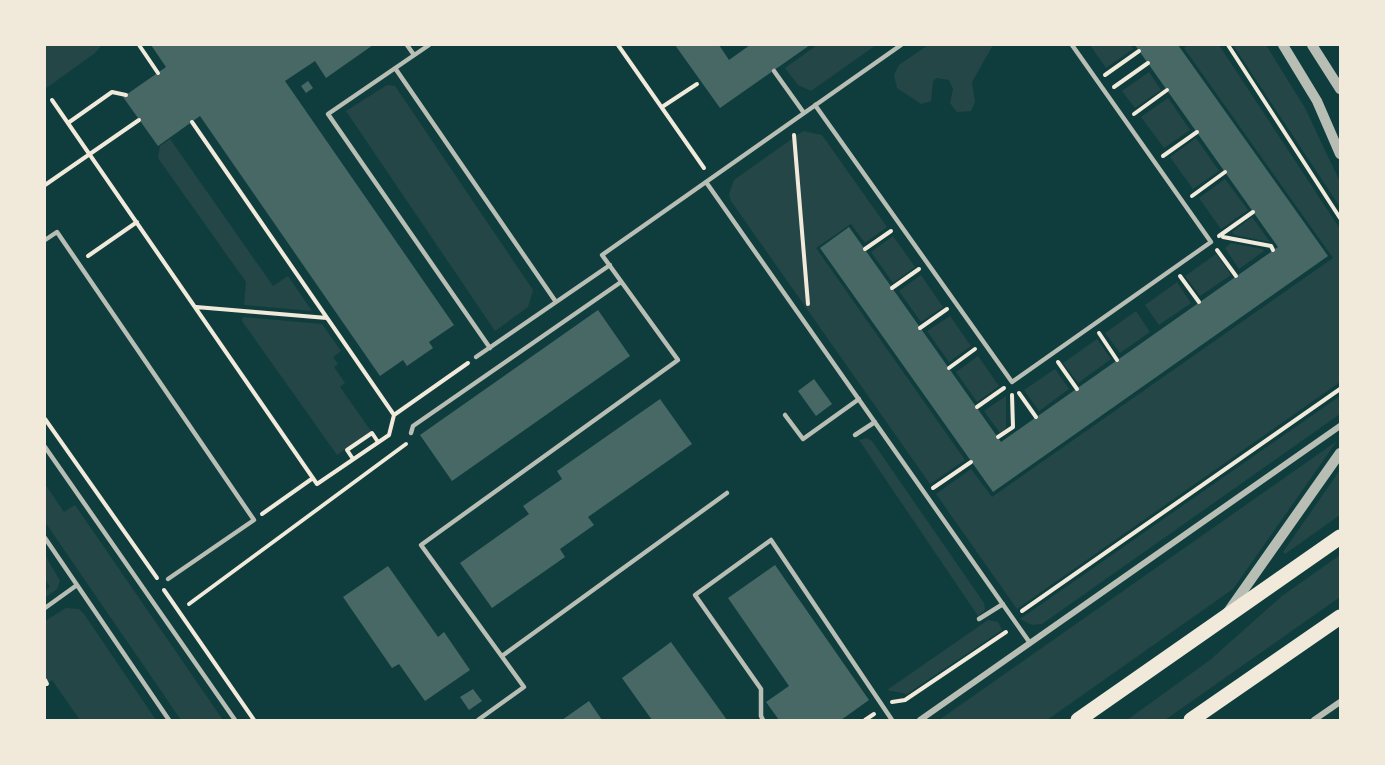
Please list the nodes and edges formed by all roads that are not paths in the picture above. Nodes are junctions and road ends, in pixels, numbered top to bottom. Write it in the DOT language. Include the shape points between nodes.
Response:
graph roads {
  1 [pos="407,45"];
  2 [pos="429,45"];
  3 [pos="901,45"];
  4 [pos="1072,45"];
  5 [pos="1283,45"];
  6 [pos="1312,45"];
  7 [pos="414,56"];
  8 [pos="395,68"];
  9 [pos="774,70"];
  10 [pos="1340,89"];
  11 [pos="815,105"];
  12 [pos="804,113"];
  13 [pos="1340,154"];
  14 [pos="709,180"];
  15 [pos="45,240"];
  16 [pos="610,265"];
  17 [pos="621,282"];
  18 [pos="556,302"];
  19 [pos="490,348"];
  20 [pos="476,357"];
  21 [pos="859,399"];
  22 [pos="785,414"];
  23 [pos="875,422"];
  24 [pos="1340,426"];
  25 [pos="411,433"];
  26 [pos="855,435"];
  27 [pos="45,447"];
  28 [pos="1340,453"];
  29 [pos="727,493"];
  30 [pos="1340,537"];
  31 [pos="45,538"];
  32 [pos="168,579"];
  33 [pos="77,585"];
  34 [pos="1002,604"];
  35 [pos="45,608"];
  36 [pos="1340,617"];
  37 [pos="979,619"];
  38 [pos="1222,620"];
  39 [pos="1030,644"];
  40 [pos="501,656"];
  41 [pos="1340,702"];
  42 [pos="170,720"];
  43 [pos="235,720"];
  44 [pos="478,720"];
  45 [pos="763,720"];
  46 [pos="892,720"];
  47 [pos="920,720"];
  48 [pos="1078,720"];
  49 [pos="1191,720"];
  50 [pos="1314,720"];
  1 -- 7 [label="lane"];
  2 -- 7 [label="lane"];
  3 -- 11 [label="lane"];
  4 -- 11 [label="lane" via="1212,242 1012,382"];
  5 -- 13 [label="street" via="1317,101"];
  6 -- 10 [label="street"];
  7 -- 8 [label="lane"];
  8 -- 18 [label="lane"];
  8 -- 19 [label="lane" via="328,114"];
  9 -- 12 [label="lane"];
  11 -- 12 [label="lane"];
  12 -- 14 [label="lane"];
  14 -- 16 [label="lane" via="602,255"];
  14 -- 21 [label="lane"];
  15 -- 32 [label="lane" via="57,232 254,520"];
  16 -- 17 [label="lane"];
  16 -- 18 [label="lane"];
  17 -- 25 [label="lane" via="413,426"];
  17 -- 40 [label="lane" via="678,360 421,545"];
  18 -- 19 [label="lane"];
  19 -- 20 [label="lane"];
  21 -- 22 [label="lane" via="803,439"];
  21 -- 23 [label="lane"];
  23 -- 26 [label="lane"];
  23 -- 34 [label="lane"];
  24 -- 39 [label="street"];
  27 -- 43 [label="lane"];
  28 -- 38 [label="street"];
  29 -- 40 [label="lane"];
  30 -- 38 [label="main road"];
  31 -- 33 [label="lane"];
  33 -- 35 [label="lane"];
  33 -- 42 [label="lane"];
  34 -- 37 [label="lane"];
  34 -- 39 [label="lane"];
  36 -- 49 [label="main road"];
  38 -- 48 [label="main road"];
  39 -- 47 [label="street"];
  40 -- 44 [label="lane" via="524,687"];
  41 -- 50 [label="street"];
  45 -- 46 [label="lane" via="761,689 694,595 771,540"];
}
